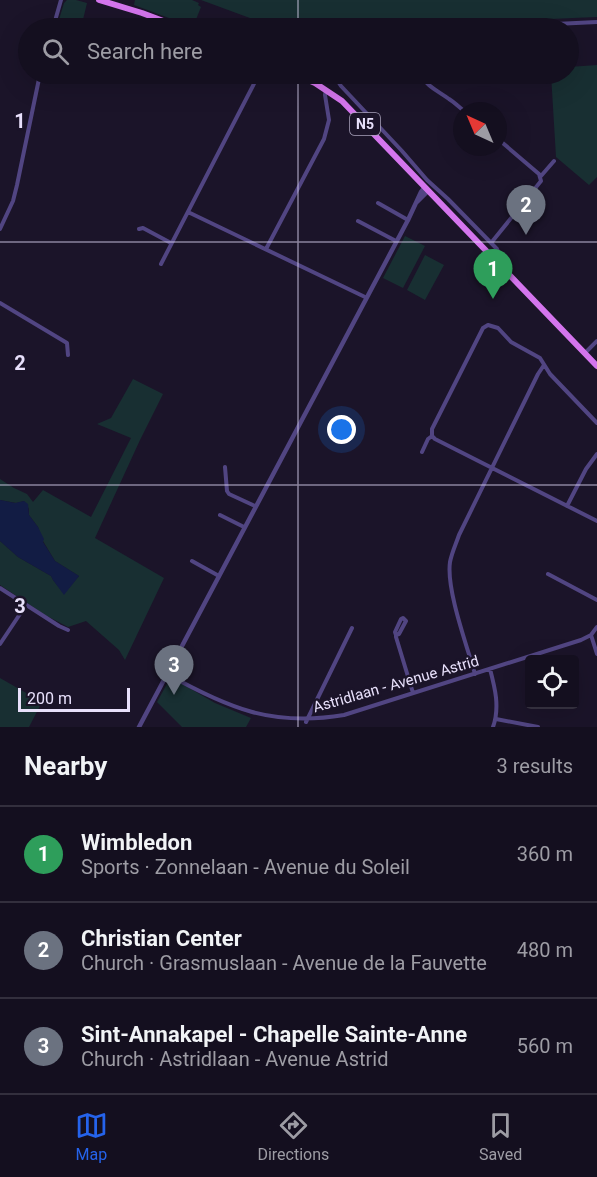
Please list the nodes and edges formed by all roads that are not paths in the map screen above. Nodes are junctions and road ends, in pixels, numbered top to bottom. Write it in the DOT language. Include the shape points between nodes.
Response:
graph roads {
  1 [pos="61,0"];
  2 [pos="99,0"];
  3 [pos="56,18"];
  4 [pos="154,18"];
  5 [pos="597,21"];
  6 [pos="579,22"];
  7 [pos="38,84"];
  8 [pos="255,84"];
  9 [pos="315,84"];
  10 [pos="339,84"];
  11 [pos="427,84"];
  12 [pos="327,90"];
  13 [pos="453,102"];
  14 [pos="507,147"];
  15 [pos="554,161"];
  16 [pos="541,176"];
  17 [pos="427,189"];
  18 [pos="378,203"];
  19 [pos="188,212"];
  20 [pos="408,219"];
  21 [pos="358,221"];
  22 [pos="0,229"];
  23 [pos="139,229"];
  24 [pos="396,241"];
  25 [pos="171,243"];
  26 [pos="491,243"];
  27 [pos="266,249"];
  28 [pos="498,263"];
  29 [pos="161,264"];
  30 [pos="365,297"];
  31 [pos="0,303"];
  32 [pos="597,341"];
  33 [pos="585,353"];
  34 [pos="68,355"];
  35 [pos="544,365"];
  36 [pos="597,366"];
  37 [pos="597,423"];
  38 [pos="432,436"];
  39 [pos="422,452"];
  40 [pos="597,454"];
  41 [pos="225,467"];
  42 [pos="492,468"];
  43 [pos="255,506"];
  44 [pos="567,506"];
  45 [pos="220,514"];
  46 [pos="597,521"];
  47 [pos="244,527"];
  48 [pos="192,561"];
  49 [pos="548,574"];
  50 [pos="219,576"];
  51 [pos="0,588"];
  52 [pos="597,600"];
  53 [pos="26,605"];
  54 [pos="597,627"];
  55 [pos="352,628"];
  56 [pos="68,630"];
  57 [pos="396,635"];
  58 [pos="591,635"];
  59 [pos="0,644"];
  60 [pos="597,654"];
  61 [pos="490,669"];
  62 [pos="167,673"];
  63 [pos="475,674"];
  64 [pos="413,693"];
  65 [pos="496,719"];
  66 [pos="306,722"];
  67 [pos="139,727"];
  68 [pos="493,727"];
  69 [pos="538,727"];
  1 -- 3 [label="street"];
  2 -- 4 [label="main road"];
  5 -- 6 [label="street"];
  7 -- 22 [label="street" via="13,201"];
  8 -- 19 [label="street"];
  9 -- 12 [label="main road, N5"];
  10 -- 26 [label="street"];
  11 -- 13 [label="street"];
  12 -- 17 [label="main road, N5"];
  12 -- 27 [label="street" via="329,120 324,139"];
  14 -- 16 [label="street"];
  15 -- 16 [label="street"];
  16 -- 26 [label="street" via="538,186"];
  17 -- 20 [label="street"];
  17 -- 28 [label="main road, N5"];
  18 -- 20 [label="street"];
  19 -- 25 [label="street"];
  19 -- 27 [label="street"];
  20 -- 24 [label="street"];
  21 -- 24 [label="street"];
  23 -- 25 [label="street"];
  24 -- 30 [label="street"];
  25 -- 29 [label="street"];
  26 -- 28 [label="street" via="500,254"];
  27 -- 30 [label="street"];
  28 -- 33 [label="main road, N5"];
  30 -- 43 [label="street"];
  31 -- 34 [label="street" via="67,343"];
  32 -- 33 [label="street"];
  33 -- 36 [label="main road, N5"];
  35 -- 37 [label="street"];
  35 -- 38 [label="street" via="498,328 485,326 432,429"];
  35 -- 42 [label="street"];
  38 -- 39 [label="street"];
  38 -- 42 [label="street"];
  40 -- 44 [label="street"];
  41 -- 43 [label="street" via="226,491"];
  42 -- 44 [label="street"];
  42 -- 63 [label="street" via="459,535 450,564 451,585"];
  43 -- 47 [label="street"];
  44 -- 46 [label="street"];
  45 -- 47 [label="street"];
  47 -- 50 [label="street"];
  48 -- 50 [label="street"];
  49 -- 52 [label="street"];
  50 -- 62 [label="street"];
  51 -- 53 [label="street"];
  53 -- 56 [label="street"];
  53 -- 59 [label="street"];
  54 -- 58 [label="street"];
  55 -- 66 [label="street"];
  57 -- 64 [label="street"];
  58 -- 60 [label="street"];
  58 -- 61 [label="street, Astridlaan - Avenue Astrid"];
  61 -- 63 [label="street, Astridlaan - Avenue Astrid"];
  61 -- 65 [label="street" via="497,700"];
  62 -- 66 [label="street, Astridlaan - Avenue Astrid" via="241,711 277,721"];
  62 -- 67 [label="street"];
  63 -- 64 [label="street, Astridlaan - Avenue Astrid"];
  64 -- 66 [label="street, Astridlaan - Avenue Astrid" via="344,715"];
  65 -- 68 [label="street"];
  65 -- 69 [label="street"];
}
